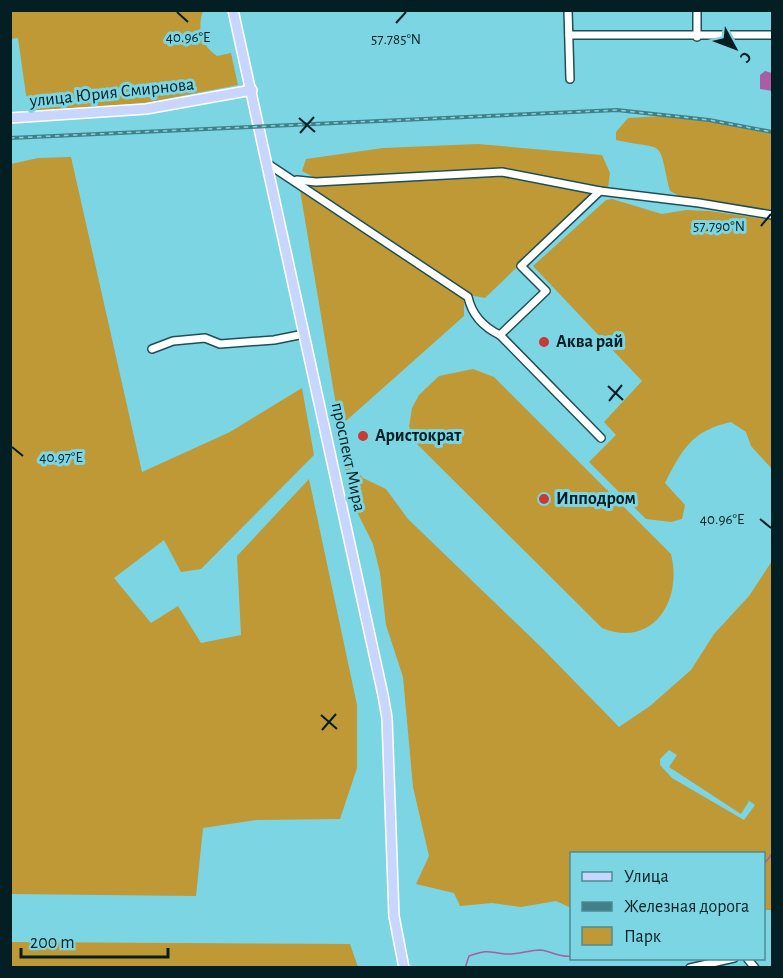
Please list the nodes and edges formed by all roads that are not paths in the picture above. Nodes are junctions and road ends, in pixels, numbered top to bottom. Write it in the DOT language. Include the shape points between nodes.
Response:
graph roads {
  1 [pos="233,10"];
  2 [pos="568,10"];
  3 [pos="697,10"];
  4 [pos="569,35"];
  5 [pos="772,35"];
  6 [pos="697,37"];
  7 [pos="570,79"];
  8 [pos="252,90"];
  9 [pos="10,118"];
  10 [pos="268,164"];
  11 [pos="294,179"];
  12 [pos="600,191"];
  13 [pos="772,216"];
  14 [pos="304,334"];
  15 [pos="500,335"];
  16 [pos="152,349"];
  17 [pos="601,438"];
  18 [pos="725,960"];
  19 [pos="404,968"];
  20 [pos="690,968"];
  1 -- 8 [label="main road, проспект Мира"];
  2 -- 4 [label="street"];
  3 -- 6 [label="street"];
  4 -- 6 [label="street"];
  4 -- 7 [label="street"];
  5 -- 6 [label="street"];
  8 -- 9 [label="main road, улица Юрия Смирнова" via="146,109"];
  8 -- 10 [label="main road, проспект Мира"];
  10 -- 11 [label="street"];
  10 -- 14 [label="main road, проспект Мира"];
  11 -- 12 [label="street" via="316,182 502,172"];
  11 -- 15 [label="street" via="468,297 471,311 488,329"];
  12 -- 13 [label="street"];
  12 -- 15 [label="street" via="521,266 546,291"];
  14 -- 16 [label="street" via="220,344 205,338 172,341"];
  14 -- 19 [label="main road, проспект Мира" via="387,718 394,916"];
  15 -- 17 [label="street"];
  18 -- 20 [label="street"];
}
